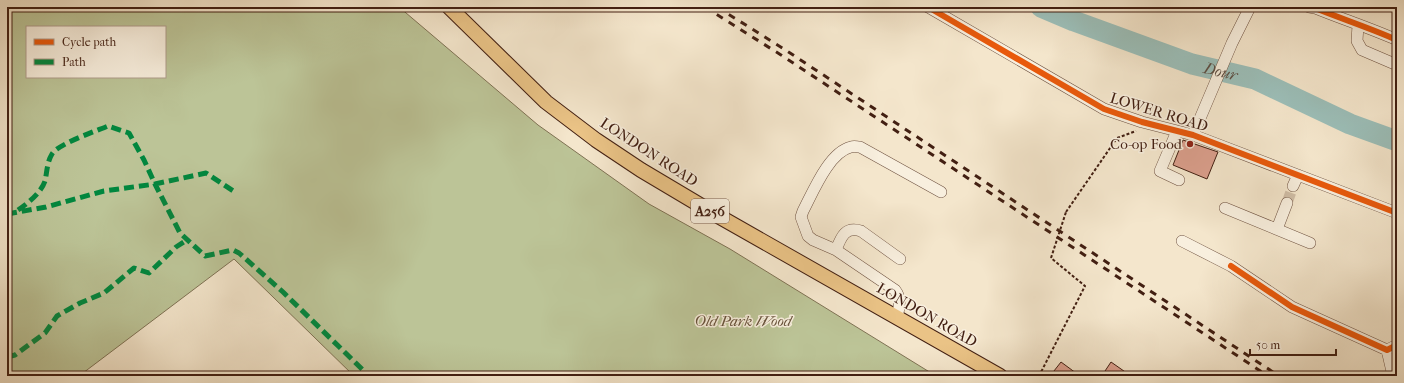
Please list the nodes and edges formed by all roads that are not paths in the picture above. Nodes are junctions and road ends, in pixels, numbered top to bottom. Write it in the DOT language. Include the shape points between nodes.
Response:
graph roads {
  1 [pos="449,7"];
  2 [pos="928,7"];
  3 [pos="1250,7"];
  4 [pos="1309,7"];
  5 [pos="1358,25"];
  6 [pos="1397,40"];
  7 [pos="1397,64"];
  8 [pos="1177,131"];
  9 [pos="1193,134"];
  10 [pos="1298,175"];
  11 [pos="1179,180"];
  12 [pos="1293,186"];
  13 [pos="941,192"];
  14 [pos="1287,203"];
  15 [pos="1225,208"];
  16 [pos="1397,212"];
  17 [pos="1277,229"];
  18 [pos="1182,241"];
  19 [pos="1310,243"];
  20 [pos="836,250"];
  21 [pos="900,258"];
  22 [pos="897,318"];
  23 [pos="1392,348"];
  24 [pos="1000,376"];
  25 [pos="1393,376"];
  1 -- 22 [label="main road, LONDON ROAD / A256" via="546,102 596,140 720,217"];
  2 -- 8 [label="street, LOWER ROAD" via="1104,110"];
  3 -- 9 [label="street"];
  4 -- 5 [label="street"];
  5 -- 6 [label="street"];
  5 -- 7 [label="street" via="1356,41 1362,50"];
  8 -- 9 [label="street, LOWER ROAD"];
  8 -- 11 [label="street" via="1160,172"];
  9 -- 10 [label="street, LOWER ROAD"];
  10 -- 12 [label="street"];
  10 -- 16 [label="street, LOWER ROAD"];
  13 -- 20 [label="street" via="860,147 852,146 844,150 831,161 801,217 808,236"];
  14 -- 17 [label="street"];
  15 -- 17 [label="street"];
  17 -- 19 [label="street"];
  18 -- 23 [label="street" via="1231,266 1292,307"];
  20 -- 21 [label="street" via="841,238 849,230 854,229 861,231"];
  20 -- 22 [label="street" via="895,290 900,300"];
  22 -- 24 [label="main road, LONDON ROAD / A256"];
  23 -- 25 [label="street"];
}
